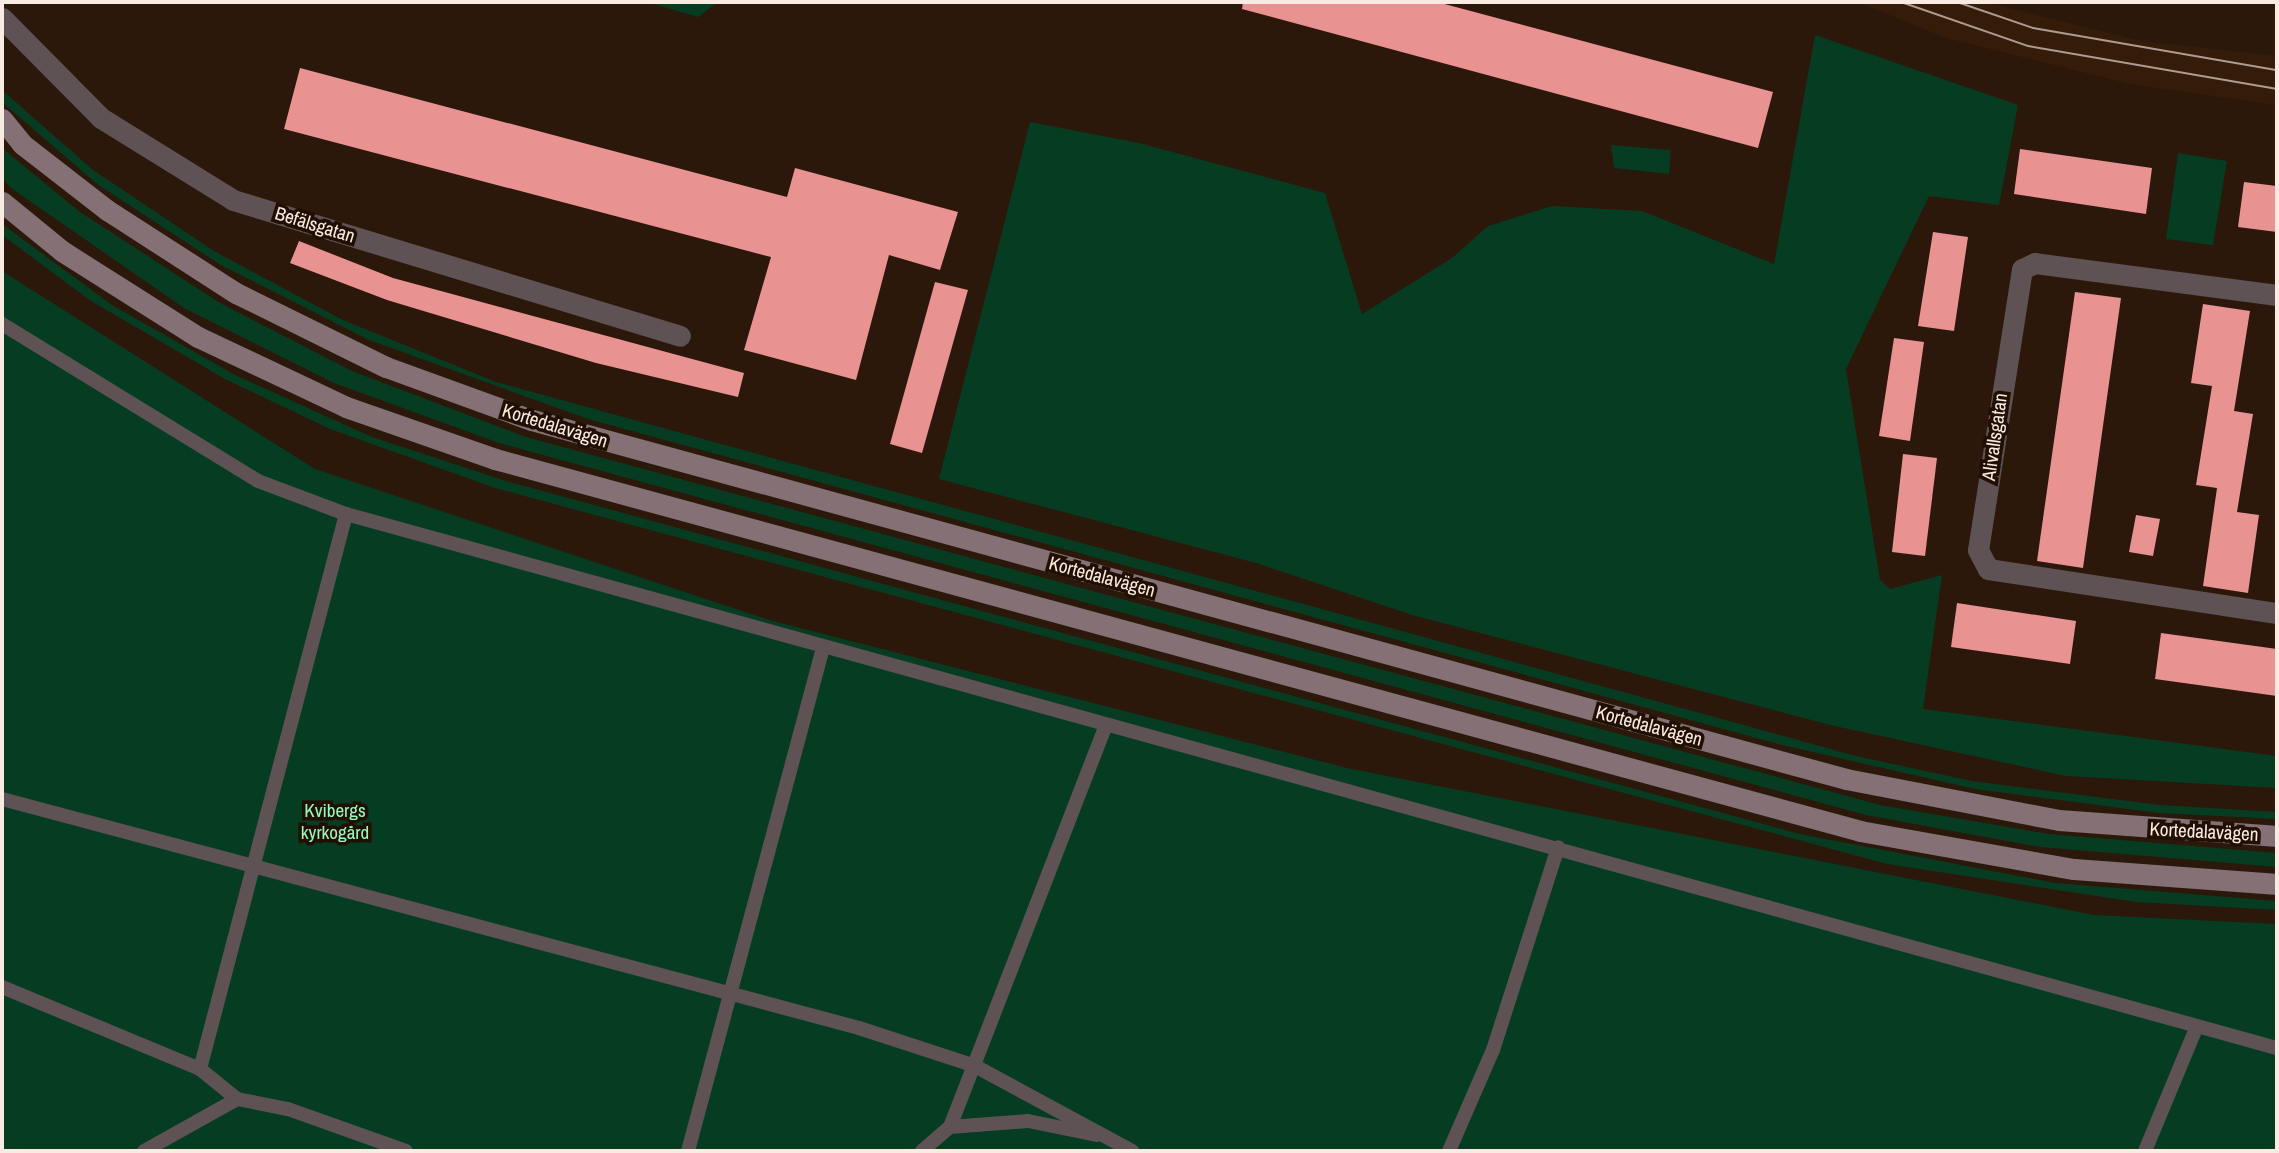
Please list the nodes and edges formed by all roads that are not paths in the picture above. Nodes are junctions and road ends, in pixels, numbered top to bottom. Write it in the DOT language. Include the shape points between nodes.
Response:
graph roads {
  1 [pos="2,18"];
  2 [pos="5,124"];
  3 [pos="2,202"];
  4 [pos="2277,295"];
  5 [pos="2,324"];
  6 [pos="680,335"];
  7 [pos="346,514"];
  8 [pos="2277,613"];
  9 [pos="822,648"];
  10 [pos="1106,725"];
  11 [pos="2,799"];
  12 [pos="2277,836"];
  13 [pos="1558,847"];
  14 [pos="253,866"];
  15 [pos="2277,884"];
  16 [pos="2,987"];
  17 [pos="731,998"];
  18 [pos="2197,1026"];
  19 [pos="2277,1048"];
  20 [pos="975,1066"];
  21 [pos="200,1069"];
  22 [pos="237,1099"];
  23 [pos="950,1127"];
  24 [pos="1116,1139"];
  25 [pos="144,1151"];
  26 [pos="406,1151"];
  27 [pos="688,1151"];
  28 [pos="922,1151"];
  29 [pos="1132,1151"];
  30 [pos="1449,1151"];
  31 [pos="2145,1151"];
  1 -- 6 [label="street, Befälsgatan" via="100,118 233,200"];
  2 -- 12 [label="main road, Kortedalavägen" via="107,210 236,293 386,367 532,420 1858,782 2059,820"];
  3 -- 15 [label="main road" via="62,251 198,337 346,407 472,452 1860,831 2074,869"];
  4 -- 8 [label="street, Alivallsgatan" via="2035,263 2022,269 1978,550 1988,569"];
  5 -- 7 [label="lane" via="258,481"];
  7 -- 9 [label="lane"];
  7 -- 14 [label="lane"];
  9 -- 10 [label="lane"];
  9 -- 17 [label="lane"];
  10 -- 13 [label="lane"];
  10 -- 20 [label="lane"];
  11 -- 14 [label="lane"];
  13 -- 18 [label="lane"];
  13 -- 30 [label="lane" via="1493,1050"];
  14 -- 17 [label="lane"];
  14 -- 21 [label="lane"];
  16 -- 21 [label="lane"];
  17 -- 20 [label="lane"];
  17 -- 27 [label="lane"];
  18 -- 19 [label="lane"];
  18 -- 31 [label="lane"];
  20 -- 23 [label="lane"];
  20 -- 24 [label="lane"];
  21 -- 22 [label="lane"];
  22 -- 25 [label="lane"];
  22 -- 26 [label="lane" via="288,1109"];
  23 -- 24 [label="lane" via="1028,1121"];
  23 -- 28 [label="lane"];
  24 -- 29 [label="lane"];
}
